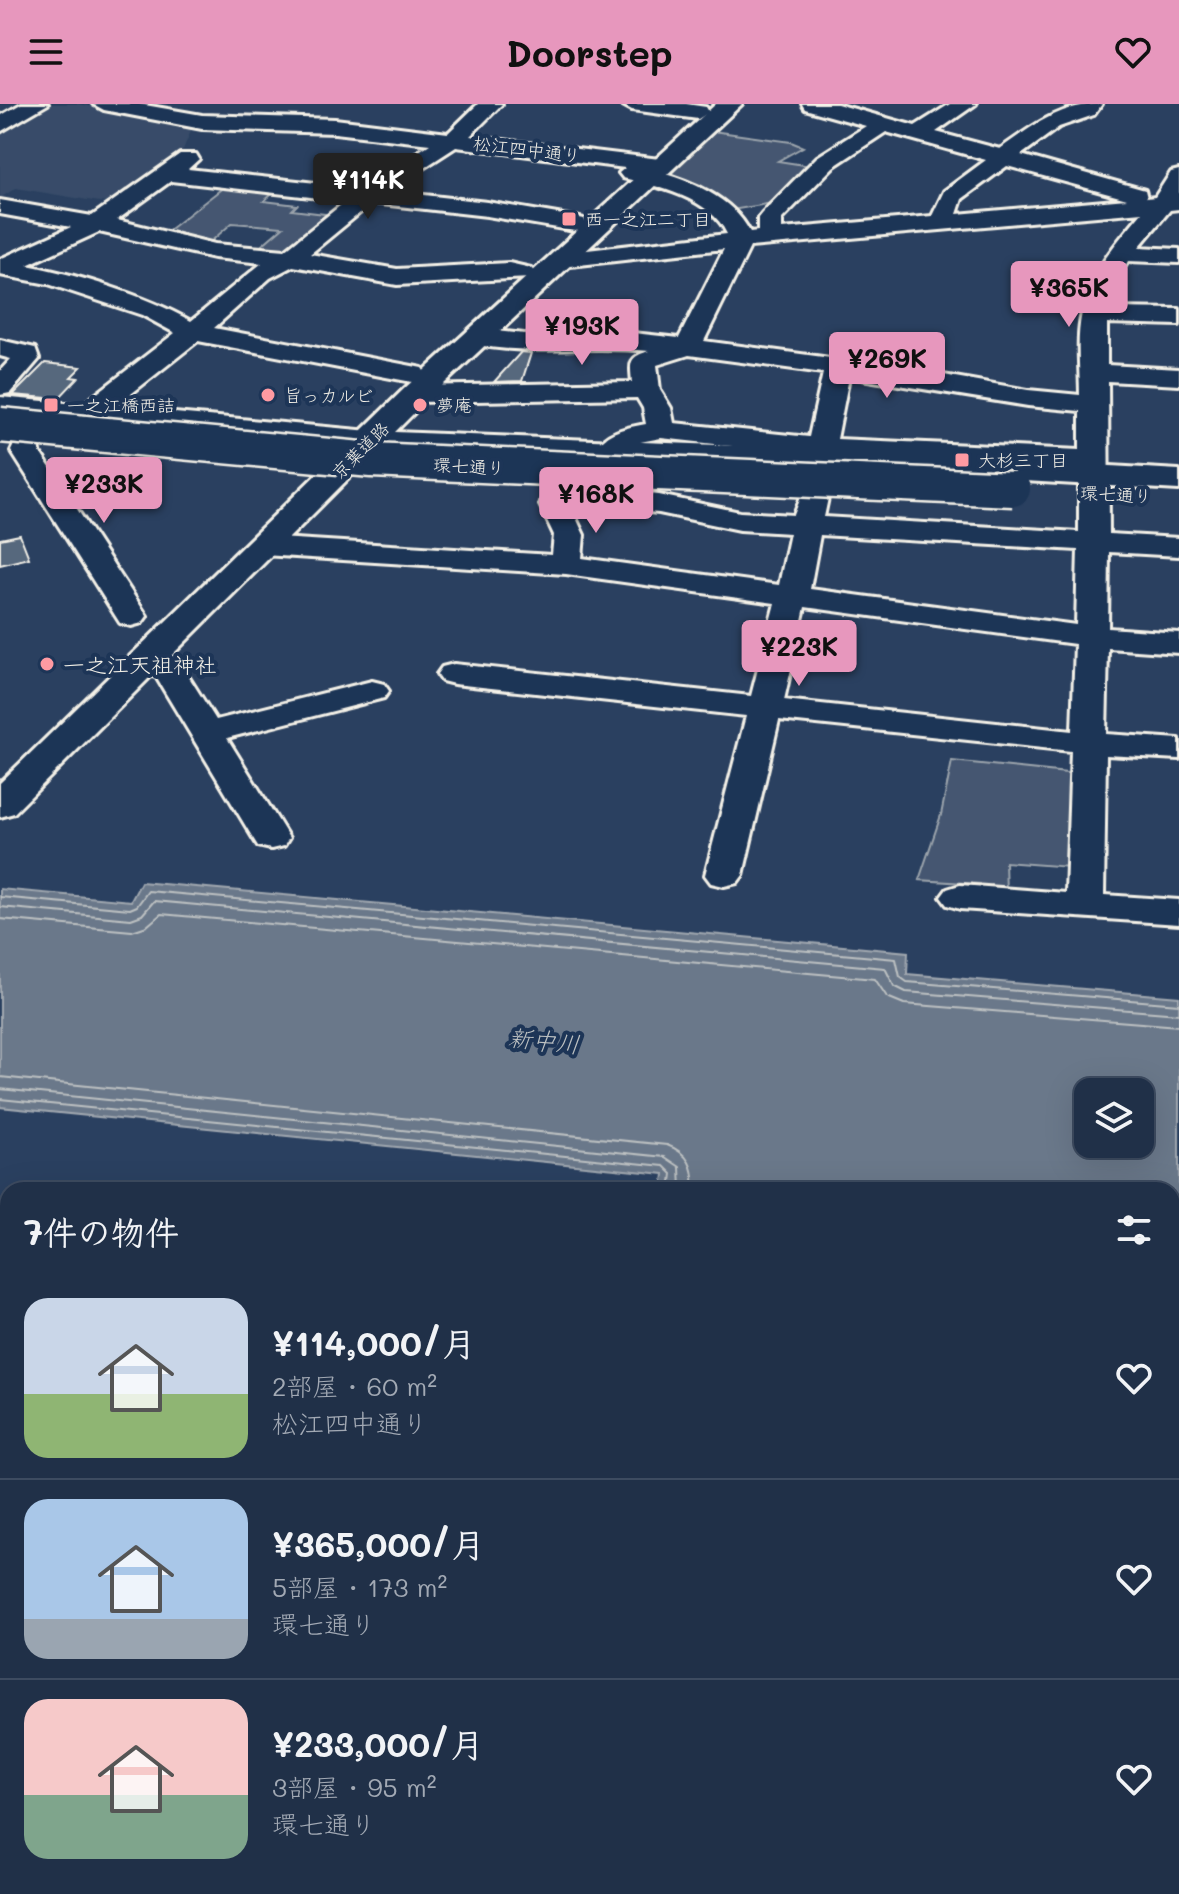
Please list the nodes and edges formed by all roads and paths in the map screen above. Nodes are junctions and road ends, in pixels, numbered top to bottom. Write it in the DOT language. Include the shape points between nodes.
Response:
graph roads {
  1 [pos="37,104"];
  2 [pos="104,104"];
  3 [pos="247,104"];
  4 [pos="491,104"];
  5 [pos="632,104"];
  6 [pos="730,104"];
  7 [pos="965,104"];
  8 [pos="1091,104"];
  9 [pos="826,105"];
  10 [pos="150,108"];
  11 [pos="702,108"];
  12 [pos="211,122"];
  13 [pos="883,124"];
  14 [pos="0,125"];
  15 [pos="918,133"];
  16 [pos="453,140"];
  17 [pos="1004,159"];
  18 [pos="647,169"];
  19 [pos="166,174"];
  20 [pos="1175,191"];
  21 [pos="365,197"];
  22 [pos="0,207"];
  23 [pos="942,222"];
  24 [pos="96,224"];
  25 [pos="575,224"];
  26 [pos="770,237"];
  27 [pos="741,240"];
  28 [pos="1120,253"];
  29 [pos="1179,256"];
  30 [pos="290,258"];
  31 [pos="561,260"];
  32 [pos="0,267"];
  33 [pos="522,273"];
  34 [pos="1094,315"];
  35 [pos="1179,317"];
  36 [pos="191,332"];
  37 [pos="477,337"];
  38 [pos="688,347"];
  39 [pos="0,348"];
  40 [pos="838,367"];
  41 [pos="1094,372"];
  42 [pos="1179,377"];
  43 [pos="414,384"];
  44 [pos="0,387"];
  45 [pos="646,390"];
  46 [pos="1092,404"];
  47 [pos="0,406"];
  48 [pos="88,414"];
  49 [pos="0,416"];
  50 [pos="0,425"];
  51 [pos="661,430"];
  52 [pos="15,437"];
  53 [pos="608,450"];
  54 [pos="341,453"];
  55 [pos="817,465"];
  56 [pos="1093,481"];
  57 [pos="1179,482"];
  58 [pos="1013,483"];
  59 [pos="559,486"];
  60 [pos="1179,499"];
  61 [pos="808,524"];
  62 [pos="1094,540"];
  63 [pos="263,546"];
  64 [pos="1179,547"];
  65 [pos="566,565"];
  66 [pos="792,597"];
  67 [pos="131,616"];
  68 [pos="1092,637"];
  69 [pos="1179,643"];
  70 [pos="144,663"];
  71 [pos="454,674"];
  72 [pos="372,691"];
  73 [pos="765,708"];
  74 [pos="208,732"];
  75 [pos="1089,743"];
  76 [pos="1179,749"];
  77 [pos="0,777"];
  78 [pos="0,805"];
  79 [pos="271,838"];
  80 [pos="724,875"];
  81 [pos="960,897"];
  82 [pos="1085,904"];
  83 [pos="1179,912"];
  1 -- 14 [label="street"];
  2 -- 10 [label="street, 松江四中通り"];
  3 -- 12 [label="street"];
  4 -- 16 [label="street"];
  5 -- 11 [label="street"];
  6 -- 18 [label="main road, 京葉道路"];
  7 -- 15 [label="street"];
  8 -- 17 [label="street" via="1051,122"];
  9 -- 13 [label="street"];
  10 -- 12 [label="street, 松江四中通り"];
  11 -- 18 [label="main road, 京葉道路"];
  12 -- 16 [label="street, 松江四中通り" via="325,125"];
  12 -- 19 [label="street" via="189,159"];
  13 -- 15 [label="street"];
  13 -- 26 [label="street" via="825,162 770,218"];
  15 -- 17 [label="street"];
  16 -- 18 [label="street, 松江四中通り"];
  16 -- 21 [label="street"];
  17 -- 20 [label="street" via="1061,174 1076,162 1087,162"];
  17 -- 23 [label="street" via="952,196"];
  18 -- 25 [label="main road, 京葉道路"];
  18 -- 27 [label="street, 松江四中通り" via="718,208"];
  18 -- 31 [label="main road, 京葉道路"];
  19 -- 21 [label="street"];
  19 -- 24 [label="street"];
  20 -- 23 [label="street"];
  20 -- 28 [label="street"];
  21 -- 25 [label="street"];
  21 -- 30 [label="street"];
  22 -- 24 [label="street"];
  23 -- 26 [label="street"];
  24 -- 30 [label="street" via="214,251"];
  24 -- 32 [label="street"];
  25 -- 33 [label="main road, 京葉道路"];
  26 -- 27 [label="street"];
  27 -- 31 [label="street"];
  27 -- 38 [label="street"];
  28 -- 29 [label="street"];
  28 -- 34 [label="street"];
  30 -- 33 [label="street" via="397,277"];
  30 -- 36 [label="street" via="261,273"];
  31 -- 37 [label="main road, 京葉道路"];
  32 -- 36 [label="street" via="151,309"];
  33 -- 43 [label="main road, 京葉道路"];
  34 -- 35 [label="street"];
  34 -- 41 [label="street"];
  36 -- 43 [label="street"];
  36 -- 48 [label="street"];
  37 -- 38 [label="street"];
  37 -- 43 [label="main road, 京葉道路"];
  38 -- 40 [label="street"];
  38 -- 45 [label="street" via="643,361"];
  39 -- 44 [label="street" via="26,354"];
  40 -- 46 [label="street"];
  40 -- 55 [label="street"];
  41 -- 42 [label="street"];
  41 -- 46 [label="street"];
  43 -- 45 [label="street"];
  43 -- 54 [label="main road, 京葉道路"];
  45 -- 51 [label="street"];
  46 -- 56 [label="street"];
  47 -- 48 [label="main road"];
  48 -- 54 [label="main road"];
  49 -- 58 [label="main road, 環七通り" via="380,450"];
  50 -- 58 [label="main road, 環七通り, bridge" via="372,460"];
  51 -- 53 [label="street" via="626,436"];
  51 -- 55 [label="street"];
  52 -- 54 [label="main road"];
  52 -- 67 [label="street"];
  53 -- 54 [label="main road"];
  53 -- 55 [label="main road"];
  54 -- 59 [label="main road"];
  54 -- 63 [label="main road, 京葉道路"];
  54 -- 77 [label="main road, 京葉道路"];
  55 -- 56 [label="main road"];
  55 -- 59 [label="main road"];
  55 -- 61 [label="street"];
  56 -- 57 [label="main road, 環七通り"];
  56 -- 58 [label="main road, 環七通り"];
  56 -- 60 [label="main road, 環七通り"];
  56 -- 62 [label="street"];
  59 -- 61 [label="street" via="740,521"];
  59 -- 65 [label="street" via="555,505 569,535"];
  61 -- 62 [label="street"];
  61 -- 66 [label="street"];
  62 -- 64 [label="street"];
  62 -- 68 [label="street"];
  63 -- 65 [label="street"];
  63 -- 70 [label="main road, 京葉道路"];
  65 -- 66 [label="street"];
  66 -- 68 [label="street"];
  66 -- 73 [label="street"];
  68 -- 69 [label="street"];
  68 -- 75 [label="street"];
  70 -- 74 [label="street" via="168,670"];
  70 -- 78 [label="main road, 京葉道路"];
  71 -- 73 [label="street"];
  72 -- 74 [label="street"];
  73 -- 75 [label="street"];
  73 -- 80 [label="street"];
  74 -- 79 [label="street"];
  75 -- 76 [label="street"];
  75 -- 82 [label="street"];
  81 -- 82 [label="street"];
  82 -- 83 [label="street"];
}
